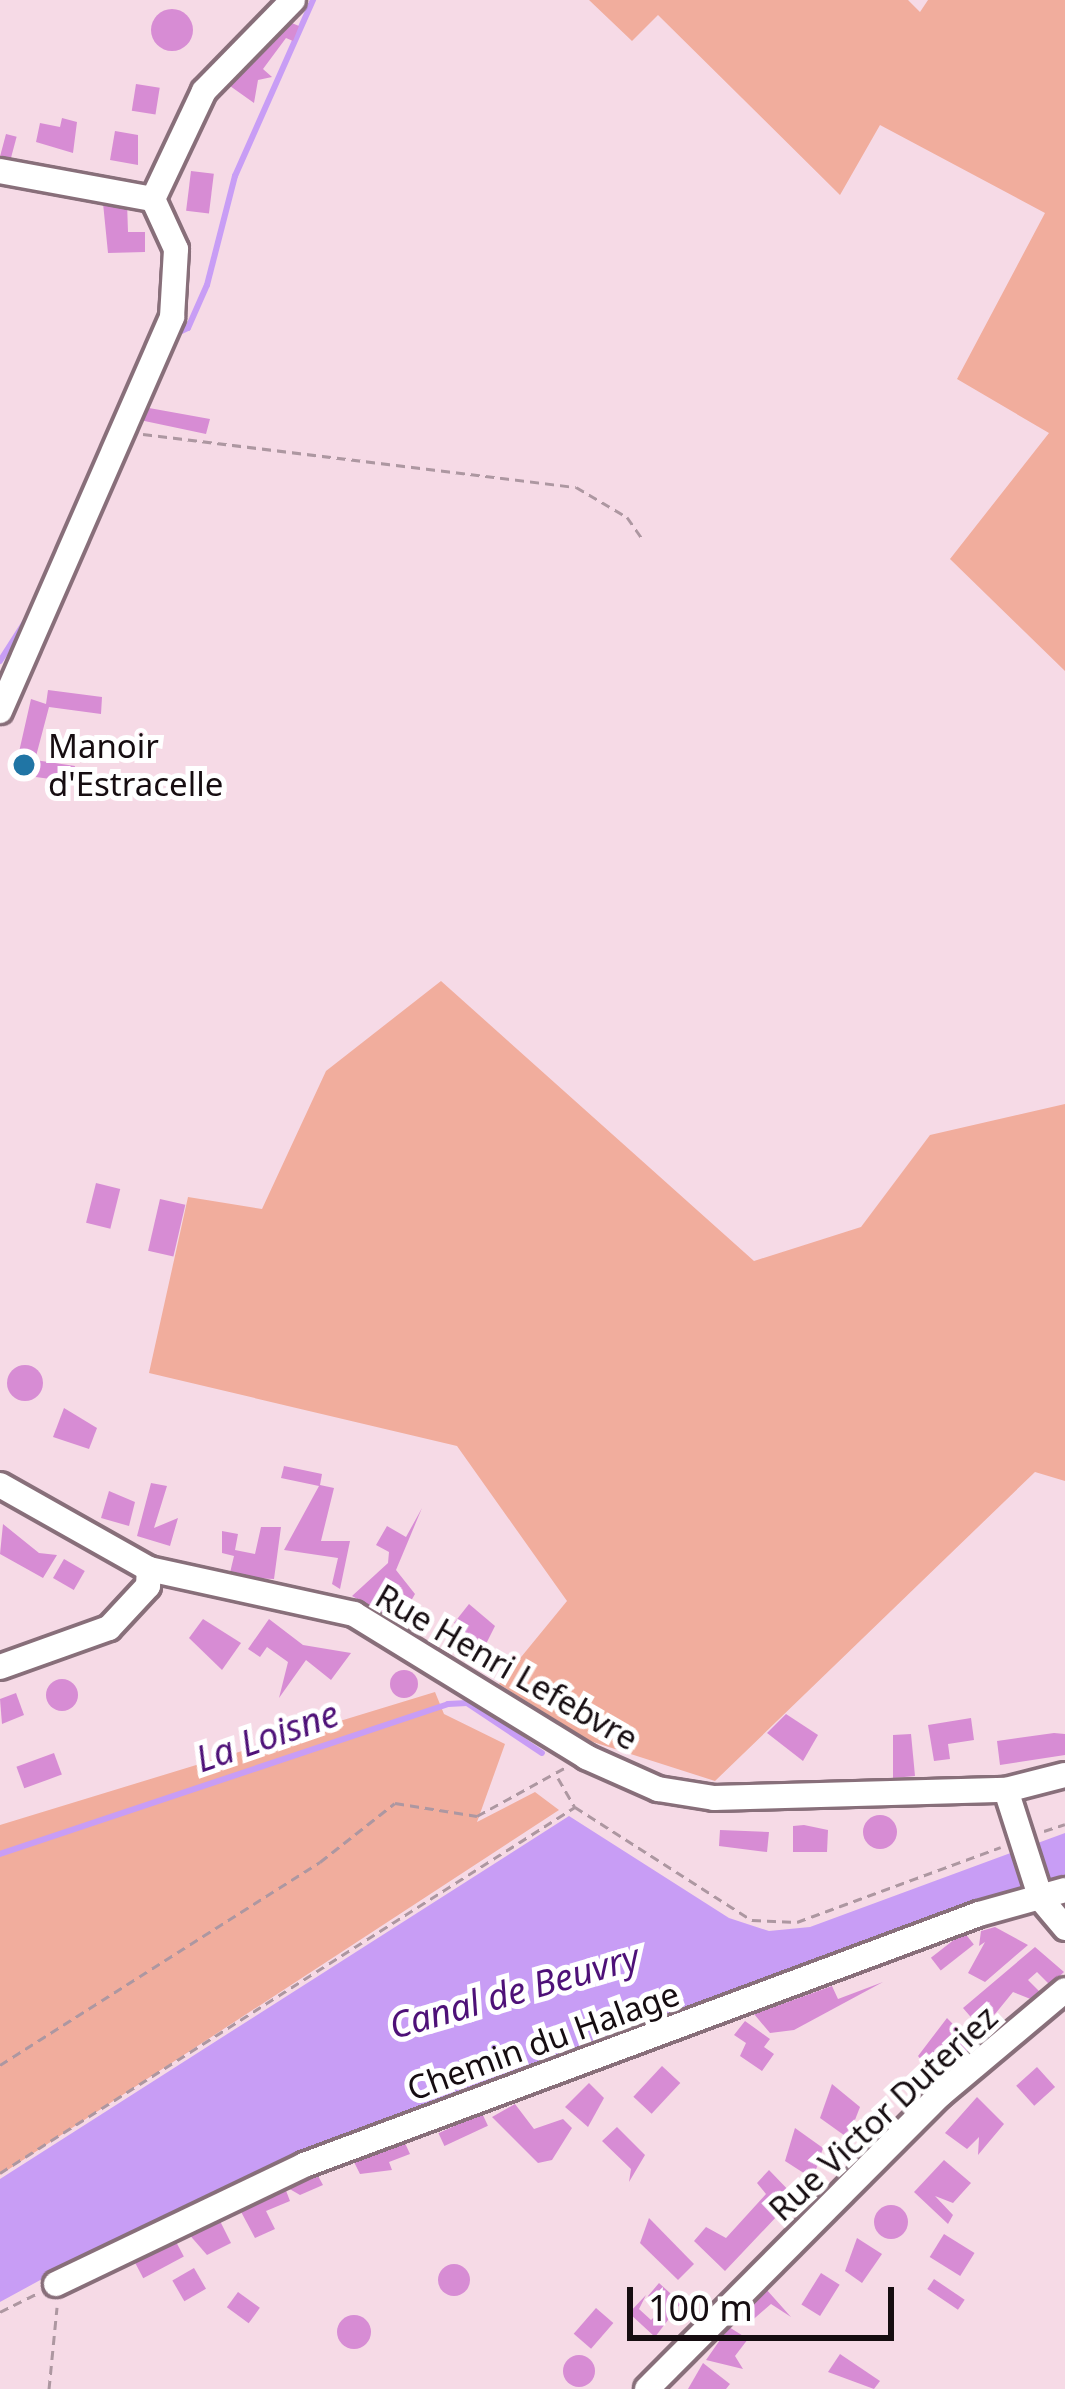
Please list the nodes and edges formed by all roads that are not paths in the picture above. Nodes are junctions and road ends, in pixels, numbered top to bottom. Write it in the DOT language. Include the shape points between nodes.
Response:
graph roads {
  1 [pos="293,0"];
  2 [pos="0,171"];
  3 [pos="152,199"];
  4 [pos="0,712"];
  5 [pos="0,1485"];
  6 [pos="149,1570"];
  7 [pos="0,1667"];
  8 [pos="1065,1775"];
  9 [pos="1006,1790"];
  10 [pos="1048,1892"];
  11 [pos="1065,1928"];
  12 [pos="1065,1990"];
  13 [pos="49,2287"];
  14 [pos="646,2389"];
  1 -- 3 [label="street" via="204,91"];
  2 -- 3 [label="street"];
  3 -- 4 [label="street" via="178,280 126,433"];
  5 -- 6 [label="street, Rue Henri Lefebvre"];
  6 -- 7 [label="street" via="148,1586 110,1628"];
  6 -- 9 [label="street, Rue Henri Lefebvre" via="354,1614 580,1753 691,1796"];
  8 -- 9 [label="street, Rue Henri Lefebvre"];
  9 -- 10 [label="street" via="1023,1848"];
  10 -- 11 [label="street"];
  10 -- 13 [label="street, Chemin du Halage" via="304,2165"];
  12 -- 14 [label="street, Rue Victor Duteriez" via="940,2095"];
}
